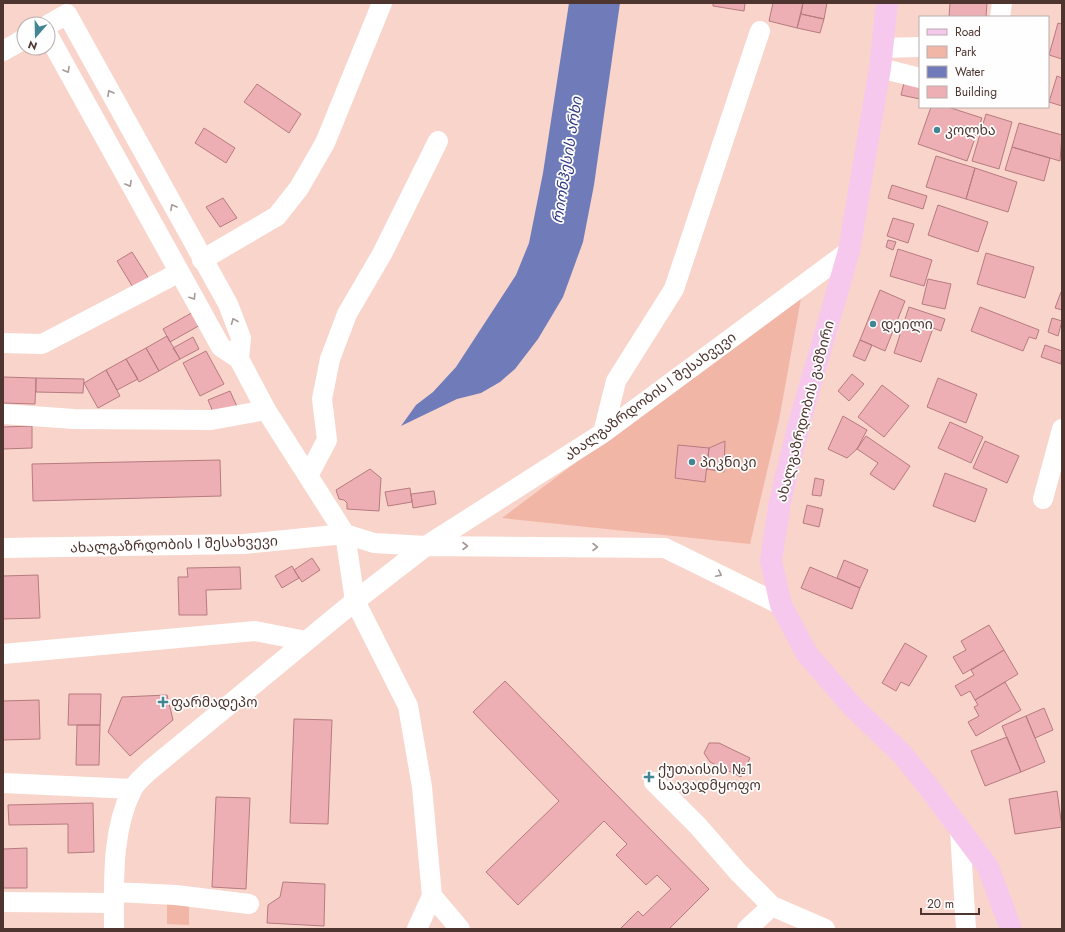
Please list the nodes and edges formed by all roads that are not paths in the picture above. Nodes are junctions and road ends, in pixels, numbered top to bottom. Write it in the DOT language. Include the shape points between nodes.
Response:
graph roads {
  1 [pos="382,3"];
  2 [pos="887,3"];
  3 [pos="1002,3"];
  4 [pos="1000,16"];
  5 [pos="56,21"];
  6 [pos="760,31"];
  7 [pos="16,44"];
  8 [pos="919,47"];
  9 [pos="56,50"];
  10 [pos="3,51"];
  11 [pos="881,58"];
  12 [pos="919,77"];
  13 [pos="438,141"];
  14 [pos="849,251"];
  15 [pos="202,260"];
  16 [pos="178,273"];
  17 [pos="3,343"];
  18 [pos="238,359"];
  19 [pos="266,410"];
  20 [pos="3,414"];
  21 [pos="1062,429"];
  22 [pos="603,433"];
  23 [pos="308,476"];
  24 [pos="1043,500"];
  25 [pos="345,534"];
  26 [pos="426,546"];
  27 [pos="3,548"];
  28 [pos="355,601"];
  29 [pos="782,605"];
  30 [pos="306,641"];
  31 [pos="3,654"];
  32 [pos="654,782"];
  33 [pos="3,783"];
  34 [pos="132,789"];
  35 [pos="960,830"];
  36 [pos="432,896"];
  37 [pos="114,898"];
  38 [pos="3,902"];
  39 [pos="249,904"];
  40 [pos="772,906"];
  41 [pos="114,929"];
  42 [pos="417,929"];
  43 [pos="460,929"];
  44 [pos="747,929"];
  45 [pos="825,929"];
  46 [pos="966,929"];
  47 [pos="1011,929"];
  1 -- 15 [label="street" via="326,143 299,188 277,216"];
  2 -- 11 [label="main road, ახალგაზრდობის გამზირი"];
  3 -- 4 [label="street"];
  15 -- 5 [label="street, one-way" via="68,14"];
  6 -- 22 [label="street" via="674,289 616,381"];
  7 -- 10 [label="street"];
  8 -- 11 [label="street"];
  9 -- 16 [label="street, one-way"];
  11 -- 12 [label="street"];
  11 -- 14 [label="main road, ახალგაზრდობის გამზირი"];
  13 -- 23 [label="street" via="382,254 347,314 330,359 322,399 327,440"];
  14 -- 22 [label="street, ახალგაზრდობის I შესახვევი"];
  14 -- 29 [label="main road, ახალგაზრდობის გამზირი" via="801,417 780,501 771,561"];
  18 -- 15 [label="street, one-way" via="241,338 228,304"];
  16 -- 17 [label="street" via="42,344"];
  16 -- 18 [label="street, one-way" via="221,347"];
  18 -- 19 [label="street"];
  19 -- 20 [label="street" via="211,420 74,419"];
  19 -- 23 [label="street"];
  21 -- 24 [label="street"];
  22 -- 26 [label="street, ახალგაზრდობის I შესახვევი"];
  23 -- 25 [label="street"];
  25 -- 26 [label="street, ახალგაზრდობის I შესახვევი" via="374,543"];
  25 -- 27 [label="street, ახალგაზრდობის I შესახვევი" via="244,544"];
  25 -- 28 [label="street"];
  26 -- 28 [label="street, ახალგაზრდობის I შესახვევი"];
  26 -- 29 [label="street, ახალგაზრდობის I შესახვევი, one-way" via="665,548"];
  28 -- 30 [label="street, ახალგაზრდობის I შესახვევი"];
  28 -- 36 [label="street" via="408,706 422,787"];
  29 -- 35 [label="main road, ახალგაზრდობის გამზირი" via="807,654 852,706 902,754"];
  30 -- 31 [label="street" via="255,631"];
  30 -- 34 [label="street, ახალგაზრდობის I შესახვევი" via="150,770"];
  32 -- 40 [label="street"];
  33 -- 34 [label="street"];
  34 -- 37 [label="street" via="120,822"];
  35 -- 46 [label="street"];
  35 -- 47 [label="main road, ახალგაზრდობის გამზირი" via="988,867"];
  36 -- 42 [label="street"];
  36 -- 43 [label="street"];
  37 -- 38 [label="street"];
  37 -- 39 [label="street" via="176,895"];
  37 -- 41 [label="street"];
  40 -- 44 [label="street"];
  40 -- 45 [label="street"];
}
